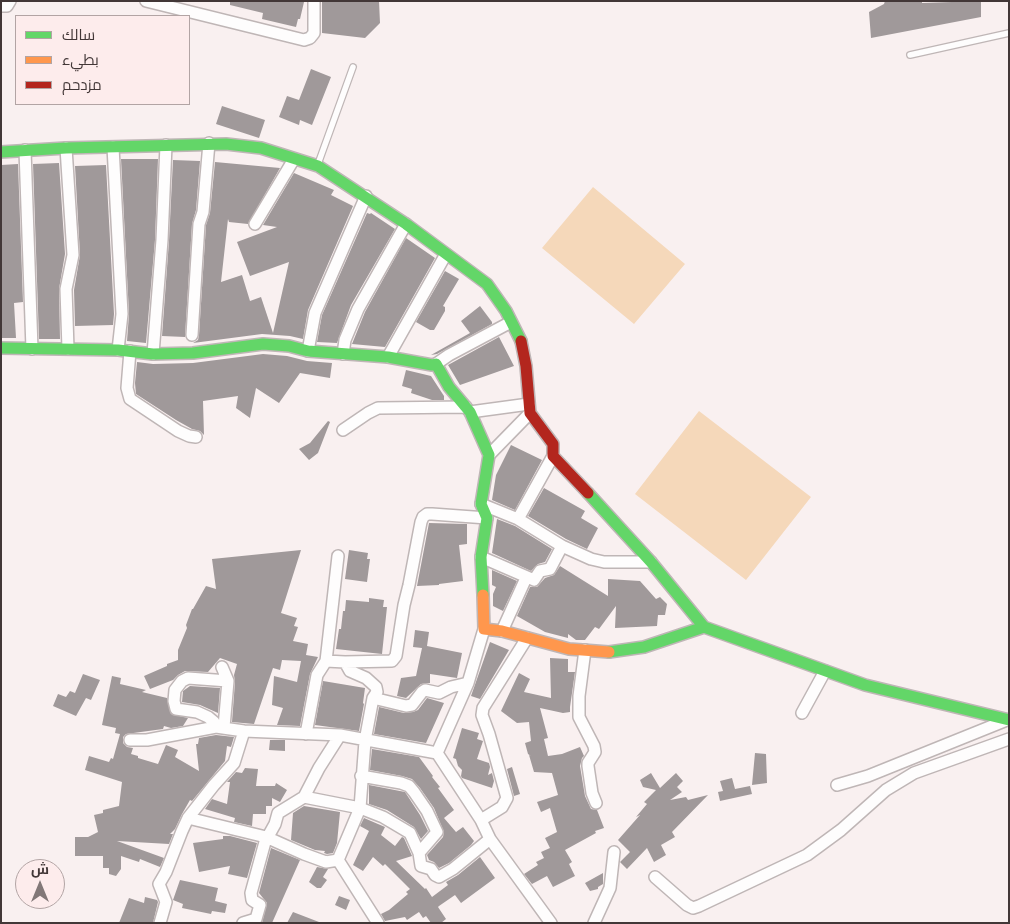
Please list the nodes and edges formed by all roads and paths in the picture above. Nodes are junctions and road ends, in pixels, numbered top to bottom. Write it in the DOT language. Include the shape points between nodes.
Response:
graph roads {
  1 [pos="10,1"];
  2 [pos="146,1"];
  3 [pos="314,1"];
  4 [pos="1,6"];
  5 [pos="1009,33"];
  6 [pos="910,55"];
  7 [pos="353,67"];
  8 [pos="209,143"];
  9 [pos="166,145"];
  10 [pos="113,147"];
  11 [pos="66,148"];
  12 [pos="25,150"];
  13 [pos="1,152"];
  14 [pos="294,159"];
  15 [pos="318,166"];
  16 [pos="366,196"];
  17 [pos="256,224"];
  18 [pos="406,224"];
  19 [pos="446,254"];
  20 [pos="511,322"];
  21 [pos="192,335"];
  22 [pos="1,348"];
  23 [pos="32,348"];
  24 [pos="68,349"];
  25 [pos="124,351"];
  26 [pos="308,351"];
  27 [pos="153,354"];
  28 [pos="343,354"];
  29 [pos="388,357"];
  30 [pos="436,364"];
  31 [pos="530,408"];
  32 [pos="468,409"];
  33 [pos="343,430"];
  34 [pos="196,437"];
  35 [pos="489,455"];
  36 [pos="552,456"];
  37 [pos="481,504"];
  38 [pos="487,518"];
  39 [pos="518,519"];
  40 [pos="562,546"];
  41 [pos="338,556"];
  42 [pos="481,557"];
  43 [pos="650,562"];
  44 [pos="526,578"];
  45 [pos="704,627"];
  46 [pos="484,629"];
  47 [pos="502,631"];
  48 [pos="527,638"];
  49 [pos="585,650"];
  50 [pos="326,661"];
  51 [pos="345,662"];
  52 [pos="222,667"];
  53 [pos="825,671"];
  54 [pos="228,681"];
  55 [pos="468,683"];
  56 [pos="373,698"];
  57 [pos="802,713"];
  58 [pos="1008,720"];
  59 [pos="220,727"];
  60 [pos="244,731"];
  61 [pos="306,734"];
  62 [pos="340,735"];
  63 [pos="1009,739"];
  64 [pos="130,740"];
  65 [pos="365,741"];
  66 [pos="437,753"];
  67 [pos="361,776"];
  68 [pos="837,785"];
  69 [pos="304,797"];
  70 [pos="596,803"];
  71 [pos="360,808"];
  72 [pos="188,818"];
  73 [pos="481,820"];
  74 [pos="266,837"];
  75 [pos="490,839"];
  76 [pos="614,852"];
  77 [pos="419,853"];
  78 [pos="338,860"];
  79 [pos="655,877"];
  80 [pos="548,922"];
  81 [pos="160,923"];
  82 [pos="243,923"];
  83 [pos="378,923"];
  84 [pos="594,923"];
  1 -- 4 [label="street" via="7,6"];
  2 -- 3 [label="street" via="304,40 314,33"];
  5 -- 6 [label="lane"];
  7 -- 15 [label="lane"];
  8 -- 9 [label="street"];
  8 -- 14 [label="street" via="261,148"];
  8 -- 21 [label="street" via="204,212 199,224"];
  9 -- 10 [label="street"];
  9 -- 27 [label="street"];
  10 -- 11 [label="street"];
  10 -- 25 [label="street"];
  11 -- 12 [label="street"];
  11 -- 24 [label="street" via="73,255 66,289"];
  12 -- 13 [label="street"];
  12 -- 23 [label="street"];
  14 -- 15 [label="street"];
  14 -- 17 [label="street"];
  15 -- 16 [label="street"];
  16 -- 18 [label="street"];
  16 -- 26 [label="street" via="315,313"];
  18 -- 19 [label="street"];
  18 -- 28 [label="street" via="354,317"];
  19 -- 20 [label="street" via="487,284"];
  19 -- 29 [label="street"];
  20 -- 30 [label="street"];
  20 -- 31 [label="street" via="522,344"];
  22 -- 23 [label="street"];
  23 -- 24 [label="street"];
  24 -- 25 [label="street"];
  25 -- 27 [label="street"];
  25 -- 34 [label="street" via="130,399 178,431"];
  26 -- 27 [label="street" via="263,344 192,353"];
  26 -- 28 [label="street"];
  28 -- 29 [label="street"];
  29 -- 30 [label="street"];
  30 -- 32 [label="street"];
  31 -- 32 [label="street"];
  31 -- 35 [label="street"];
  31 -- 36 [label="street" via="552,444"];
  32 -- 33 [label="street" via="378,408"];
  32 -- 35 [label="street"];
  35 -- 37 [label="street"];
  36 -- 39 [label="street"];
  36 -- 43 [label="street"];
  37 -- 38 [label="street"];
  37 -- 39 [label="street"];
  38 -- 42 [label="street"];
  38 -- 51 [label="street" via="432,514 423,517 394,659"];
  39 -- 40 [label="street"];
  40 -- 43 [label="street" via="591,560"];
  40 -- 44 [label="street" via="550,569 540,572 534,580"];
  41 -- 50 [label="street"];
  42 -- 44 [label="street"];
  42 -- 46 [label="street"];
  43 -- 45 [label="street"];
  44 -- 47 [label="street"];
  45 -- 49 [label="street" via="644,647 605,652"];
  45 -- 53 [label="street"];
  46 -- 47 [label="street"];
  46 -- 55 [label="street"];
  47 -- 48 [label="street"];
  48 -- 49 [label="street"];
  48 -- 73 [label="street" via="483,708 482,715 507,798 502,807"];
  49 -- 70 [label="street" via="579,717 594,746 595,752 588,766"];
  50 -- 51 [label="street"];
  50 -- 61 [label="street" via="317,675"];
  51 -- 56 [label="street" via="350,671 376,687"];
  52 -- 54 [label="street"];
  53 -- 57 [label="street"];
  53 -- 58 [label="street" via="865,685"];
  54 -- 59 [label="street"];
  54 -- 59 [label="street" via="188,678 175,690 176,709 203,715"];
  55 -- 56 [label="street" via="439,693 426,690 412,705 406,706"];
  55 -- 66 [label="street"];
  56 -- 65 [label="street"];
  58 -- 68 [label="street"];
  59 -- 60 [label="street"];
  59 -- 64 [label="street"];
  60 -- 61 [label="street"];
  60 -- 72 [label="street" via="238,757"];
  61 -- 62 [label="street"];
  62 -- 65 [label="street"];
  62 -- 69 [label="street"];
  63 -- 79 [label="street" via="914,773 886,790 807,855 700,906 693,908 687,905"];
  65 -- 66 [label="street"];
  65 -- 67 [label="street"];
  66 -- 73 [label="street"];
  67 -- 71 [label="street"];
  67 -- 77 [label="street" via="401,783 414,792 437,832"];
  69 -- 71 [label="street"];
  69 -- 74 [label="street" via="278,813"];
  71 -- 77 [label="street" via="410,833"];
  71 -- 78 [label="street"];
  72 -- 74 [label="street"];
  72 -- 81 [label="street" via="159,884 166,902"];
  73 -- 75 [label="street"];
  74 -- 78 [label="street" via="326,862"];
  74 -- 82 [label="street" via="251,892 252,900 260,905 256,919"];
  75 -- 77 [label="street" via="439,877 431,869 420,866"];
  75 -- 80 [label="street"];
  76 -- 84 [label="street" via="610,888"];
  78 -- 83 [label="street"];
}
